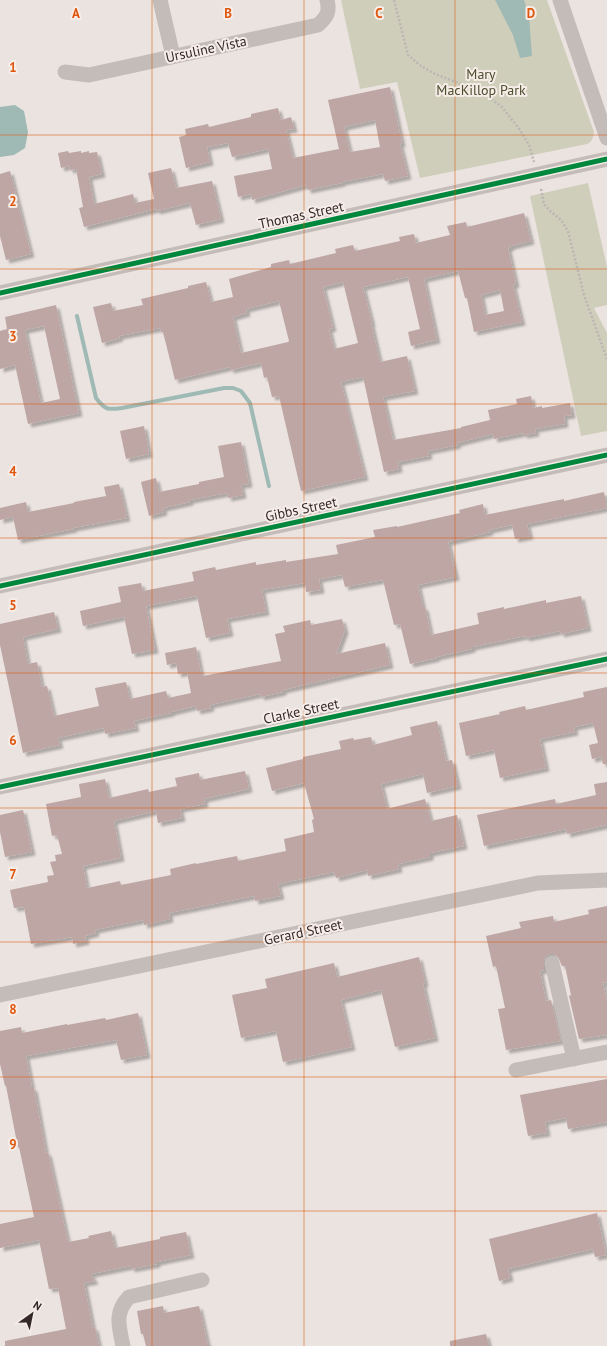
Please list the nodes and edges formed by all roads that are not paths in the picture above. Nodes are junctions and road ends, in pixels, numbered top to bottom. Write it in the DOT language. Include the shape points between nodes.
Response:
graph roads {
  1 [pos="160,0"];
  2 [pos="327,0"];
  3 [pos="560,0"];
  4 [pos="173,56"];
  5 [pos="65,72"];
  6 [pos="607,138"];
  7 [pos="607,159"];
  8 [pos="0,293"];
  9 [pos="607,455"];
  10 [pos="0,586"];
  11 [pos="607,659"];
  12 [pos="0,787"];
  13 [pos="607,880"];
  14 [pos="552,963"];
  15 [pos="0,996"];
  16 [pos="607,1052"];
  17 [pos="574,1058"];
  18 [pos="516,1070"];
  19 [pos="202,1280"];
  20 [pos="123,1346"];
  1 -- 4 [label="street"];
  2 -- 4 [label="street, Ursuline Vista" via="329,6 326,17 318,24"];
  3 -- 6 [label="street"];
  4 -- 5 [label="street, Ursuline Vista" via="89,75"];
  7 -- 8 [label="street, Thomas Street"];
  9 -- 10 [label="street, Gibbs Street"];
  11 -- 12 [label="street, Clarke Street"];
  13 -- 15 [label="street, Gerard Street" via="538,883"];
  14 -- 17 [label="street"];
  16 -- 17 [label="street"];
  17 -- 18 [label="street"];
  19 -- 20 [label="street" via="129,1297 122,1304 119,1314"];
}
